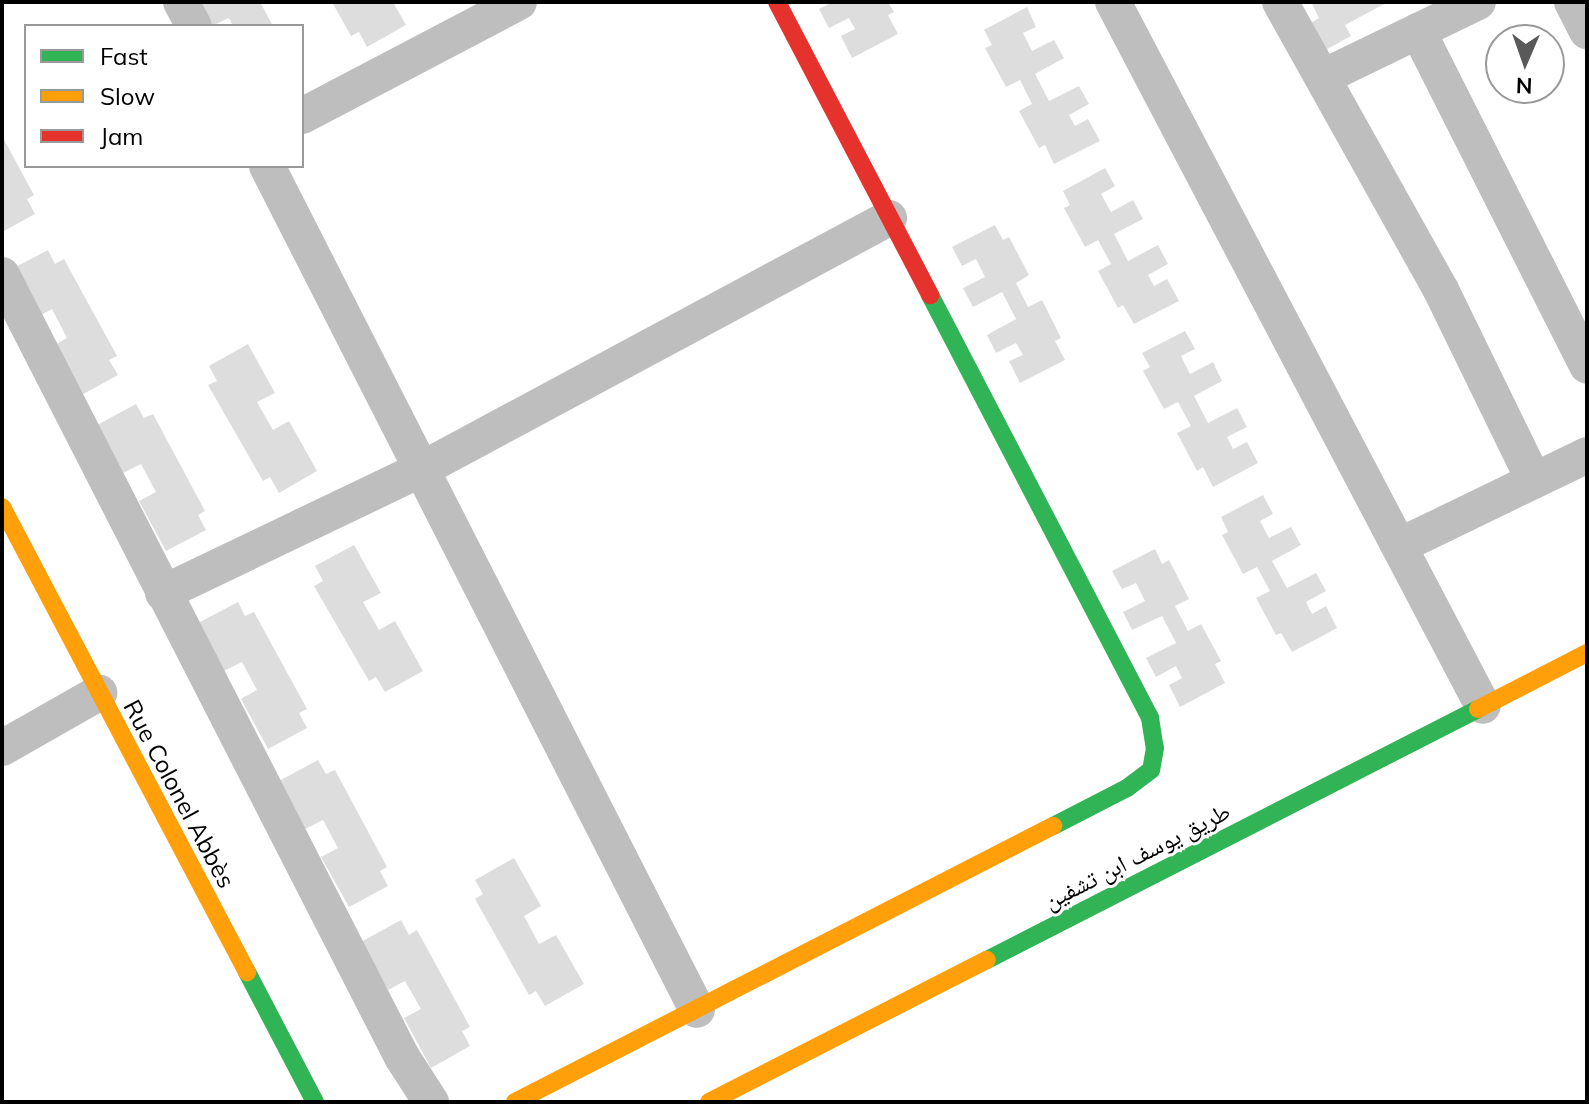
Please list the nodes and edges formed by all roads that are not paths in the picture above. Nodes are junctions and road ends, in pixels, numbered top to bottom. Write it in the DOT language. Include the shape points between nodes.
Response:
graph roads {
  1 [pos="181,2"];
  2 [pos="519,2"];
  3 [pos="777,2"];
  4 [pos="1113,2"];
  5 [pos="1280,2"];
  6 [pos="1478,2"];
  7 [pos="1572,2"];
  8 [pos="193,24"];
  9 [pos="1418,31"];
  10 [pos="1587,31"];
  11 [pos="1323,77"];
  12 [pos="304,115"];
  13 [pos="268,168"];
  14 [pos="889,218"];
  15 [pos="2,275"];
  16 [pos="1587,366"];
  17 [pos="1587,455"];
  18 [pos="424,468"];
  19 [pos="1534,481"];
  20 [pos="2,507"];
  21 [pos="1399,546"];
  22 [pos="163,593"];
  23 [pos="1587,653"];
  24 [pos="99,693"];
  25 [pos="1483,706"];
  26 [pos="2,748"];
  27 [pos="697,1010"];
  28 [pos="315,1102"];
  29 [pos="431,1102"];
  30 [pos="515,1102"];
  31 [pos="709,1102"];
  1 -- 8 [label="street"];
  2 -- 12 [label="street"];
  3 -- 14 [label="street"];
  4 -- 21 [label="street"];
  5 -- 11 [label="street"];
  6 -- 9 [label="street"];
  7 -- 10 [label="street"];
  9 -- 11 [label="street"];
  9 -- 16 [label="street"];
  11 -- 19 [label="street" via="1441,290"];
  13 -- 18 [label="street"];
  14 -- 18 [label="street"];
  14 -- 27 [label="street" via="1150,718 1155,748 1151,770 1127,788"];
  15 -- 22 [label="street"];
  17 -- 19 [label="street"];
  18 -- 22 [label="street"];
  18 -- 27 [label="street"];
  19 -- 21 [label="street"];
  20 -- 24 [label="street, Rue Colonel Abbès"];
  21 -- 25 [label="street"];
  22 -- 29 [label="street" via="402,1057"];
  23 -- 25 [label="street, طريق يوسف ابن تشفين"];
  24 -- 26 [label="street"];
  24 -- 28 [label="street, Rue Colonel Abbès"];
  25 -- 31 [label="street, طريق يوسف ابن تشفين"];
  27 -- 30 [label="street"];
}
